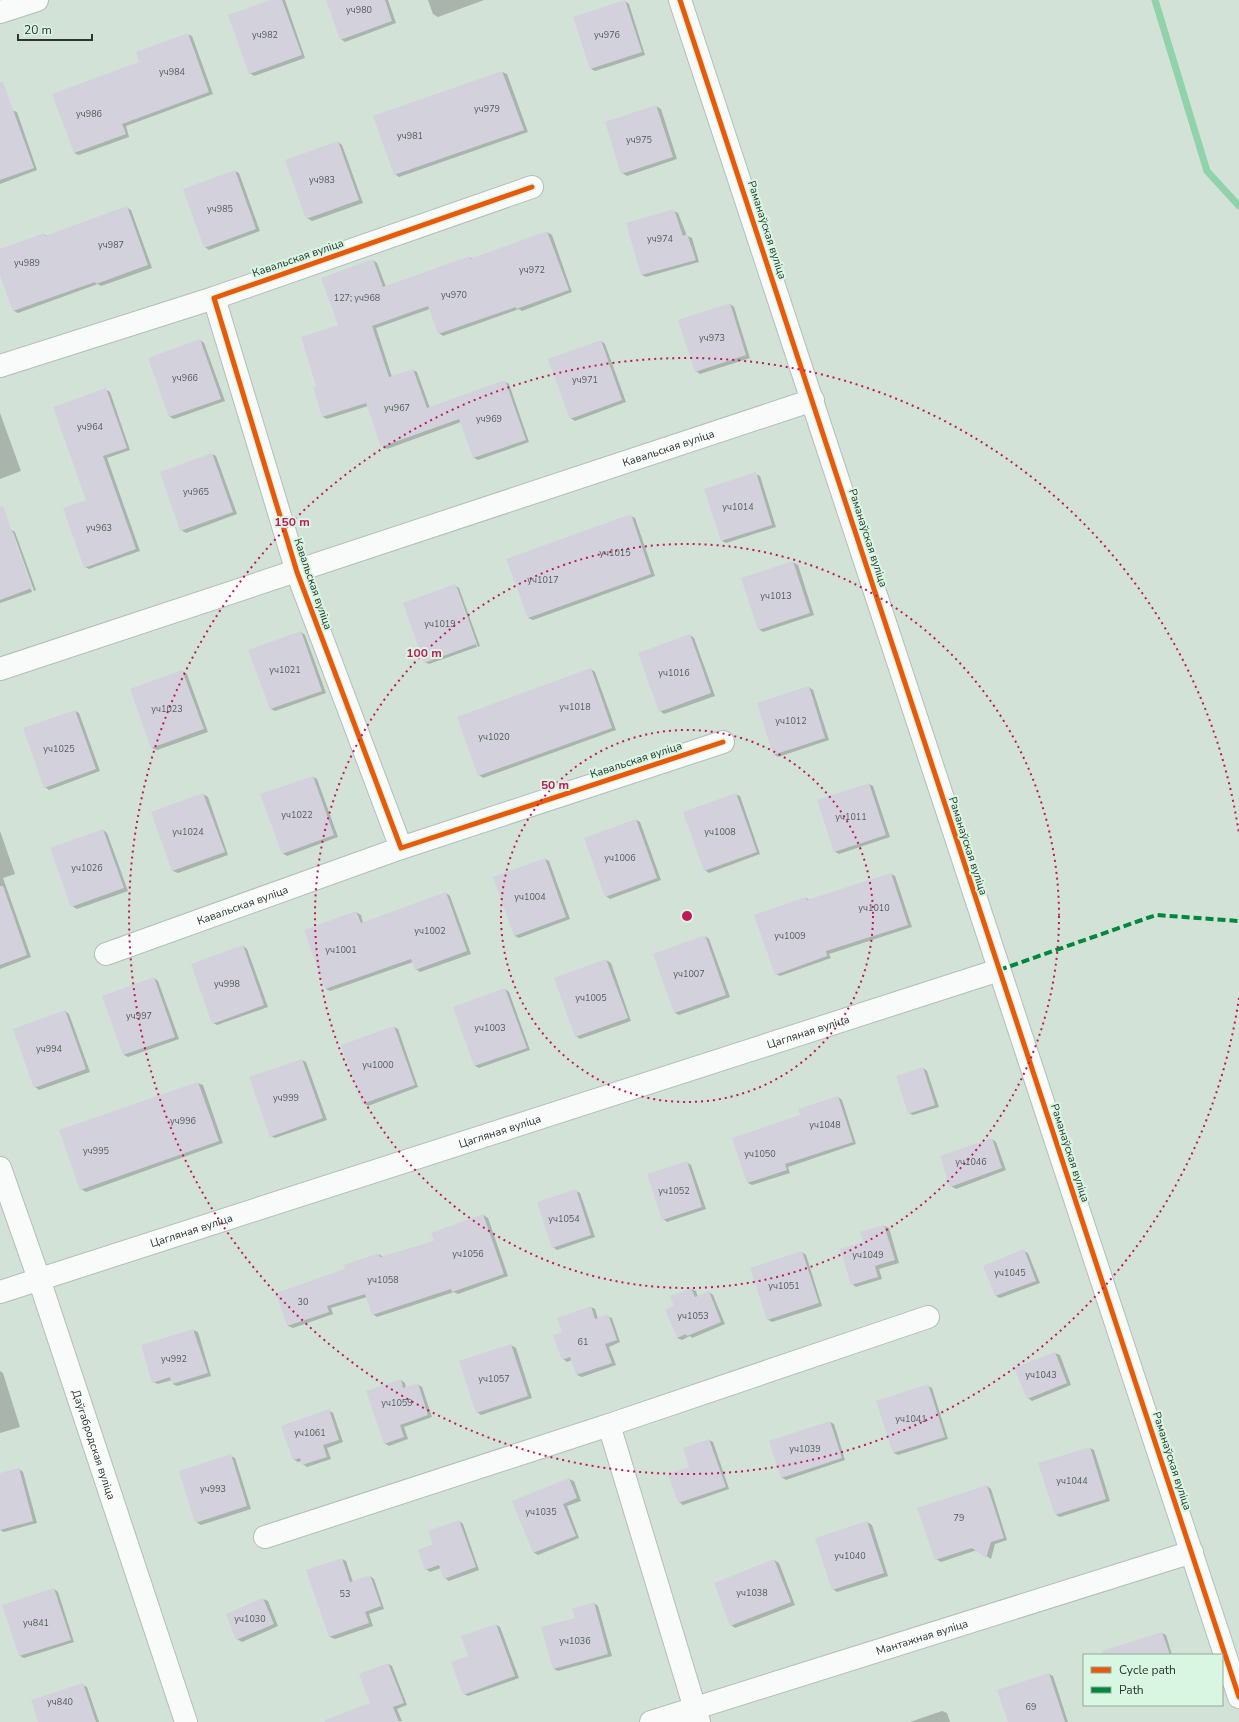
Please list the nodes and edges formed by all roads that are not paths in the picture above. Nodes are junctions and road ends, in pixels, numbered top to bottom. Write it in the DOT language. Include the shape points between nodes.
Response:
graph roads {
  1 [pos="37,0"];
  2 [pos="680,0"];
  3 [pos="0,12"];
  4 [pos="532,186"];
  5 [pos="214,298"];
  6 [pos="0,366"];
  7 [pos="813,400"];
  8 [pos="297,572"];
  9 [pos="0,669"];
  10 [pos="723,742"];
  11 [pos="401,848"];
  12 [pos="106,954"];
  13 [pos="999,970"];
  14 [pos="0,1168"];
  15 [pos="39,1279"];
  16 [pos="0,1292"];
  17 [pos="928,1317"];
  18 [pos="609,1425"];
  19 [pos="265,1536"];
  20 [pos="1192,1552"];
  21 [pos="1239,1697"];
  22 [pos="697,1715"];
  23 [pos="186,1722"];
  24 [pos="651,1722"];
  1 -- 3 [label="street"];
  2 -- 7 [label="street, Раманаўская вуліца"];
  4 -- 5 [label="street, Кавальская вуліца"];
  5 -- 6 [label="street, Кавальская вуліца"];
  5 -- 8 [label="street, Кавальская вуліца"];
  7 -- 8 [label="street, Кавальская вуліца"];
  7 -- 13 [label="street, Раманаўская вуліца"];
  8 -- 9 [label="street, Кавальская вуліца"];
  8 -- 11 [label="street, Кавальская вуліца"];
  10 -- 11 [label="street, Кавальская вуліца"];
  11 -- 12 [label="street, Кавальская вуліца"];
  13 -- 15 [label="street, Цагляная вуліца"];
  13 -- 20 [label="street, Раманаўская вуліца"];
  14 -- 15 [label="street, Даўгабродская вуліца"];
  15 -- 16 [label="street, Цагляная вуліца"];
  15 -- 23 [label="street, Даўгабродская вуліца"];
  17 -- 18 [label="street"];
  18 -- 19 [label="street"];
  18 -- 22 [label="street"];
  20 -- 21 [label="street, Раманаўская вуліца"];
  20 -- 22 [label="street, Мантажная вуліца"];
  22 -- 24 [label="street, Мантажная вуліца"];
}
